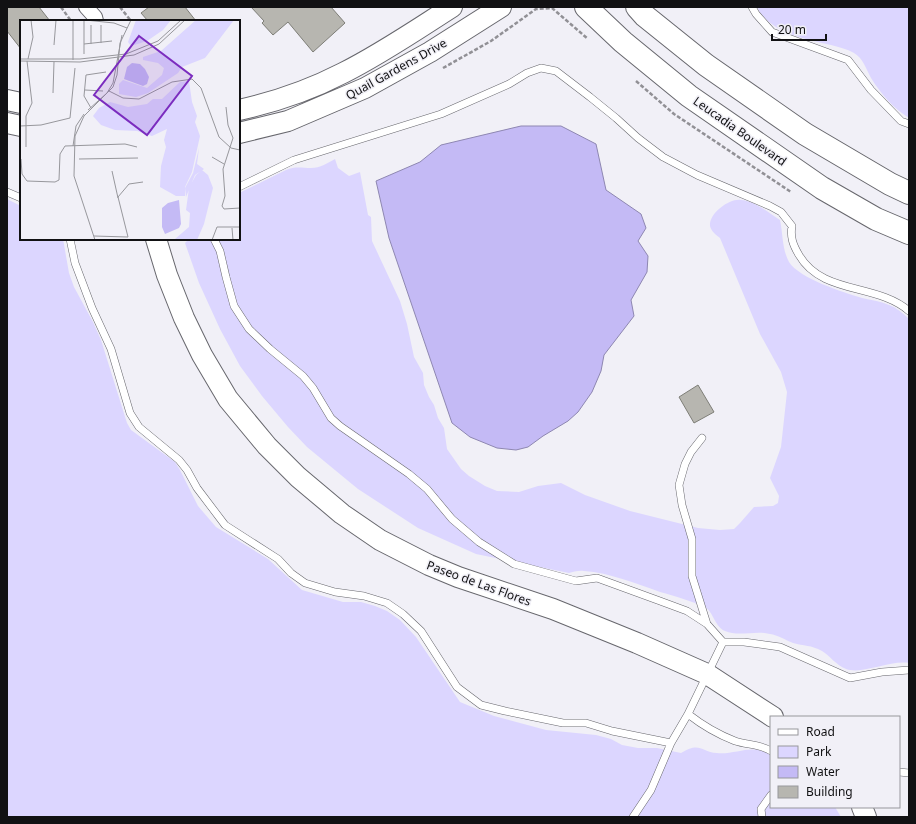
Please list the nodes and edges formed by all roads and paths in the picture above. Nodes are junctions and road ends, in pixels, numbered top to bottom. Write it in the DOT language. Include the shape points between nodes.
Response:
graph roads {
  1 [pos="61,7"];
  2 [pos="86,7"];
  3 [pos="120,7"];
  4 [pos="452,7"];
  5 [pos="501,7"];
  6 [pos="586,7"];
  7 [pos="637,7"];
  8 [pos="752,7"];
  9 [pos="70,20"];
  10 [pos="96,20"];
  11 [pos="130,20"];
  12 [pos="7,100"];
  13 [pos="20,103"];
  14 [pos="240,110"];
  15 [pos="7,123"];
  16 [pos="909,124"];
  17 [pos="20,126"];
  18 [pos="240,133"];
  19 [pos="240,187"];
  20 [pos="7,192"];
  21 [pos="909,193"];
  22 [pos="20,198"];
  23 [pos="909,233"];
  24 [pos="70,240"];
  25 [pos="156,240"];
  26 [pos="214,240"];
  27 [pos="909,311"];
  28 [pos="702,438"];
  29 [pos="707,624"];
  30 [pos="723,642"];
  31 [pos="909,670"];
  32 [pos="707,674"];
  33 [pos="688,714"];
  34 [pos="771,716"];
  35 [pos="671,743"];
  36 [pos="770,750"];
  37 [pos="770,796"];
  38 [pos="633,817"];
  39 [pos="762,817"];
  1 -- 9 [label="path"];
  2 -- 10 [label="street"];
  3 -- 11 [label="path"];
  4 -- 14 [label="street, Quail Gardens Drive" via="342,74 289,96"];
  5 -- 18 [label="street, Quail Gardens Drive" via="430,52 365,88 288,121"];
  6 -- 23 [label="main road, Leucadia Boulevard" via="623,42 689,96 822,188 876,219"];
  7 -- 21 [label="main road" via="706,65 805,134"];
  8 -- 16 [label="lane" via="772,32 848,60 871,90 901,121"];
  12 -- 13 [label="street"];
  15 -- 17 [label="street"];
  19 -- 27 [label="lane" via="294,160 441,114 541,68 556,71 663,157 780,212 792,226 790,236 794,248 810,270 829,281 887,298"];
  20 -- 22 [label="lane"];
  24 -- 35 [label="lane" via="75,263 111,349 130,413 139,426 179,460 225,525 273,556 305,583 387,603 403,614 421,631 457,687 481,705 563,723 586,722 612,731"];
  25 -- 32 [label="street, Paseo de Las Flores" via="184,318 228,399 267,446 298,477 342,514 380,540 429,565 553,609"];
  26 -- 29 [label="lane" via="220,251 234,306 249,329 303,376 331,418 409,474 452,519 479,542 514,564 576,581 597,578 687,611"];
  28 -- 29 [label="lane" via="691,452 679,485 692,539 692,576"];
  29 -- 30 [label="lane"];
  30 -- 31 [label="lane" via="780,647 850,678"];
  30 -- 32 [label="lane"];
  32 -- 33 [label="lane"];
  32 -- 34 [label="street, Paseo de Las Flores"];
  33 -- 35 [label="lane"];
  33 -- 36 [label="lane" via="706,728 735,741"];
  35 -- 38 [label="lane" via="651,790"];
  37 -- 39 [label="lane" via="761,809"];
}
